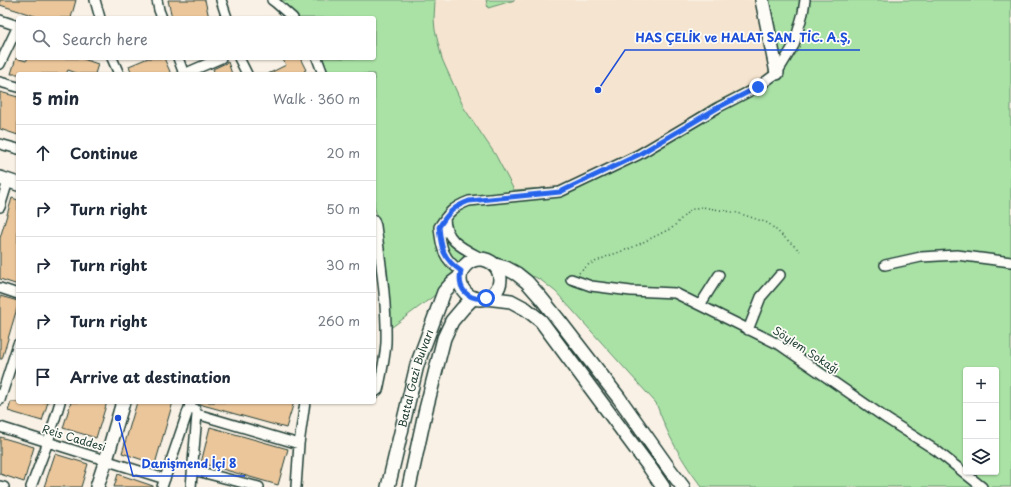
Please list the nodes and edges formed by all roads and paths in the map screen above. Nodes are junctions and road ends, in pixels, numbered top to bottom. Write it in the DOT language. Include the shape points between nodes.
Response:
graph roads {
  1 [pos="95,0"];
  2 [pos="157,0"];
  3 [pos="221,0"];
  4 [pos="272,0"];
  5 [pos="762,0"];
  6 [pos="805,0"];
  7 [pos="99,16"];
  8 [pos="161,16"];
  9 [pos="226,16"];
  10 [pos="291,16"];
  11 [pos="0,20"];
  12 [pos="16,25"];
  13 [pos="16,30"];
  14 [pos="113,60"];
  15 [pos="179,60"];
  16 [pos="216,60"];
  17 [pos="240,60"];
  18 [pos="319,60"];
  19 [pos="0,64"];
  20 [pos="118,72"];
  21 [pos="183,72"];
  22 [pos="189,72"];
  23 [pos="245,72"];
  24 [pos="322,72"];
  25 [pos="777,73"];
  26 [pos="0,82"];
  27 [pos="16,86"];
  28 [pos="0,144"];
  29 [pos="16,148"];
  30 [pos="9,181"];
  31 [pos="0,207"];
  32 [pos="445,218"];
  33 [pos="376,226"];
  34 [pos="800,251"];
  35 [pos="483,259"];
  36 [pos="1011,262"];
  37 [pos="495,265"];
  38 [pos="885,265"];
  39 [pos="460,274"];
  40 [pos="719,275"];
  41 [pos="780,275"];
  42 [pos="571,279"];
  43 [pos="0,288"];
  44 [pos="16,293"];
  45 [pos="480,298"];
  46 [pos="700,305"];
  47 [pos="748,330"];
  48 [pos="16,350"];
  49 [pos="376,392"];
  50 [pos="0,400"];
  51 [pos="59,404"];
  52 [pos="122,404"];
  53 [pos="191,404"];
  54 [pos="193,404"];
  55 [pos="305,404"];
  56 [pos="197,414"];
  57 [pos="0,427"];
  58 [pos="48,442"];
  59 [pos="299,444"];
  60 [pos="106,460"];
  61 [pos="193,470"];
  62 [pos="163,483"];
  63 [pos="0,486"];
  64 [pos="4,487"];
  65 [pos="31,487"];
  66 [pos="97,487"];
  67 [pos="191,487"];
  68 [pos="259,487"];
  69 [pos="296,487"];
  70 [pos="388,487"];
  71 [pos="409,487"];
  72 [pos="663,487"];
  73 [pos="683,487"];
  74 [pos="982,487"];
  1 -- 7 [label="street"];
  2 -- 8 [label="street"];
  3 -- 9 [label="street"];
  4 -- 10 [label="street"];
  5 -- 25 [label="street"];
  6 -- 25 [label="street" via="794,45"];
  11 -- 12 [label="street"];
  13 -- 19 [label="street"];
  14 -- 20 [label="street"];
  15 -- 21 [label="street"];
  16 -- 22 [label="street"];
  17 -- 23 [label="street"];
  18 -- 24 [label="street"];
  25 -- 32 [label="street" via="758,87 638,155 560,192 469,201 458,205"];
  26 -- 27 [label="street"];
  28 -- 29 [label="street"];
  30 -- 31 [label="street"];
  32 -- 35 [label="street" via="448,234 454,241"];
  32 -- 39 [label="street" via="439,227 440,240 445,256"];
  33 -- 49 [label="street" via="385,305 386,345"];
  34 -- 42 [label="path" via="768,223 738,213 702,207 690,210 672,228 588,265"];
  35 -- 37 [label="street"];
  35 -- 39 [label="street" via="470,261"];
  36 -- 38 [label="street" via="957,255 921,257"];
  37 -- 45 [label="street" via="499,271 500,284 492,295"];
  37 -- 73 [label="street" via="517,274 541,298 619,398"];
  39 -- 45 [label="street" via="463,290 468,295"];
  39 -- 70 [label="street, Battal Gazi Bulvarı" via="444,292 417,365"];
  40 -- 46 [label="street"];
  41 -- 47 [label="street" via="762,297"];
  42 -- 46 [label="street, Söylem Sokağı" via="591,286 675,294"];
  43 -- 44 [label="street"];
  45 -- 71 [label="street, Battal Gazi Bulvarı" via="463,308 452,321 444,338"];
  45 -- 72 [label="street" via="511,301 541,321"];
  46 -- 47 [label="street, Söylem Sokağı"];
  47 -- 74 [label="street, Söylem Sokağı" via="780,345 937,451"];
  48 -- 50 [label="street"];
  51 -- 58 [label="street"];
  52 -- 60 [label="street"];
  53 -- 62 [label="street"];
  54 -- 56 [label="street"];
  55 -- 59 [label="street"];
  56 -- 59 [label="street"];
  56 -- 61 [label="street"];
  57 -- 58 [label="street, Reis Caddesi"];
  58 -- 60 [label="street, Reis Caddesi"];
  58 -- 65 [label="street"];
  59 -- 69 [label="street"];
  60 -- 62 [label="street, Reis Caddesi"];
  60 -- 66 [label="street"];
  61 -- 67 [label="street"];
  61 -- 68 [label="street"];
  63 -- 64 [label="street"];
}
